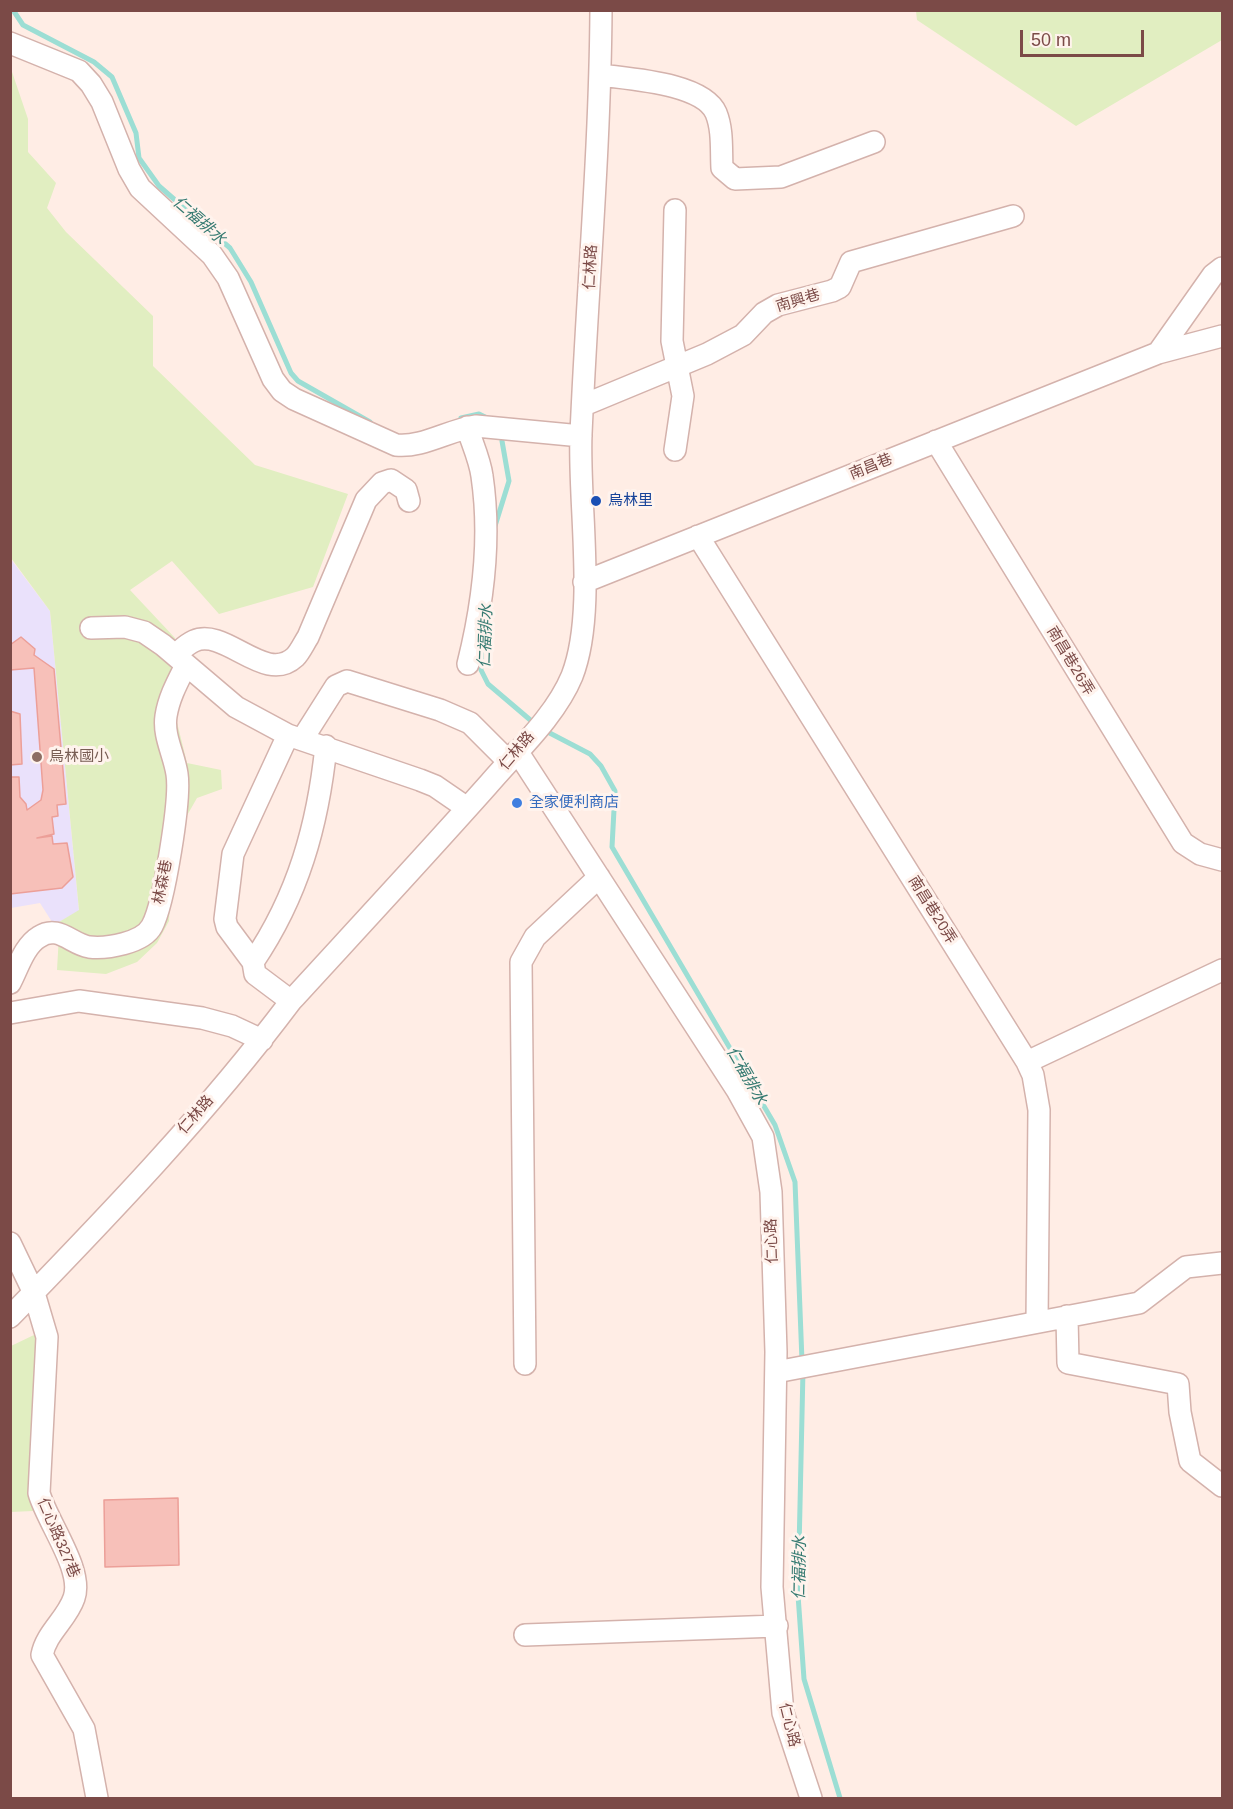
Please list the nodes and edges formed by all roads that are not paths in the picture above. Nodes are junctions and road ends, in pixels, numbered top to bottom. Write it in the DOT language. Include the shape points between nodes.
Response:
graph roads {
  1 [pos="601,10"];
  2 [pos="10,43"];
  3 [pos="601,75"];
  4 [pos="874,142"];
  5 [pos="675,210"];
  6 [pos="1013,216"];
  7 [pos="1222,268"];
  8 [pos="1222,336"];
  9 [pos="1158,353"];
  10 [pos="678,366"];
  11 [pos="584,405"];
  12 [pos="467,427"];
  13 [pos="581,436"];
  14 [pos="936,441"];
  15 [pos="675,450"];
  16 [pos="410,501"];
  17 [pos="698,536"];
  18 [pos="584,582"];
  19 [pos="91,628"];
  20 [pos="180,660"];
  21 [pos="468,664"];
  22 [pos="295,737"];
  23 [pos="326,746"];
  24 [pos="518,749"];
  25 [pos="467,808"];
  26 [pos="1222,860"];
  27 [pos="599,877"];
  28 [pos="253,962"];
  29 [pos="1222,970"];
  30 [pos="10,983"];
  31 [pos="291,1001"];
  32 [pos="10,1013"];
  33 [pos="262,1040"];
  34 [pos="1027,1062"];
  35 [pos="10,1243"];
  36 [pos="1222,1263"];
  37 [pos="34,1293"];
  38 [pos="1067,1316"];
  39 [pos="10,1317"];
  40 [pos="1037,1322"];
  41 [pos="525,1364"];
  42 [pos="794,1368"];
  43 [pos="1222,1486"];
  44 [pos="777,1626"];
  45 [pos="525,1635"];
  46 [pos="98,1798"];
  47 [pos="806,1798"];
  1 -- 3 [label="street, 仁林路"];
  2 -- 12 [label="street" via="79,71 91,84 140,188 212,255 228,278 282,391 396,445 407,446"];
  3 -- 4 [label="street" via="684,89 707,102 715,110 720,127 722,168 735,179 781,177"];
  3 -- 11 [label="street, 仁林路"];
  5 -- 10 [label="street" via="672,341"];
  6 -- 10 [label="street, 南興巷" via="851,262 840,287 778,305 764,313 743,335"];
  7 -- 9 [label="street"];
  8 -- 9 [label="street, 南昌巷"];
  9 -- 14 [label="street, 南昌巷"];
  10 -- 11 [label="street, 南興巷"];
  10 -- 15 [label="street" via="683,396"];
  11 -- 13 [label="street, 仁林路"];
  12 -- 13 [label="street"];
  12 -- 21 [label="street" via="482,474 486,527 481,591"];
  13 -- 18 [label="street, 仁林路"];
  14 -- 17 [label="street, 南昌巷"];
  14 -- 26 [label="street, 南昌巷26弄" via="1183,843 1200,854"];
  16 -- 20 [label="street" via="406,489 391,480 382,483 366,500 308,637 295,657 271,665 204,639 194,641"];
  17 -- 18 [label="street, 南昌巷"];
  17 -- 34 [label="street, 南昌巷20弄"];
  18 -- 24 [label="street, 仁林路" via="581,629 572,674 559,701"];
  19 -- 20 [label="street" via="125,627 144,632"];
  20 -- 22 [label="street" via="236,707"];
  20 -- 30 [label="street, 林森巷" via="166,717 177,774 178,804 159,907 151,928 142,937 91,947 60,933 47,932 27,948"];
  22 -- 23 [label="street"];
  22 -- 24 [label="street" via="336,686 347,681 440,710"];
  22 -- 28 [label="street" via="233,854 225,919"];
  23 -- 25 [label="street" via="427,783"];
  23 -- 28 [label="street" via="321,797 306,851 275,929"];
  24 -- 25 [label="street, 仁林路"];
  24 -- 27 [label="street, 仁心路"];
  25 -- 31 [label="street, 仁林路"];
  27 -- 41 [label="street" via="535,937 521,962"];
  27 -- 42 [label="street, 仁心路" via="737,1090 763,1137"];
  28 -- 31 [label="street" via="255,974"];
  29 -- 34 [label="street"];
  31 -- 33 [label="street, 仁林路"];
  32 -- 33 [label="street" via="78,1001 202,1018"];
  33 -- 37 [label="street, 仁林路"];
  34 -- 40 [label="street, 南昌巷20弄" via="1039,1110"];
  35 -- 37 [label="street"];
  36 -- 38 [label="street" via="1186,1267 1139,1303"];
  37 -- 39 [label="street, 仁林路"];
  37 -- 46 [label="street, 仁心路327巷" via="47,1337 39,1493 77,1580 75,1597 42,1655 84,1729"];
  38 -- 40 [label="street"];
  38 -- 43 [label="street" via="1068,1363 1178,1384 1190,1461"];
  40 -- 42 [label="street"];
  42 -- 44 [label="street, 仁心路" via="772,1587"];
  44 -- 45 [label="street"];
  44 -- 47 [label="street, 仁心路" via="783,1713"];
}
